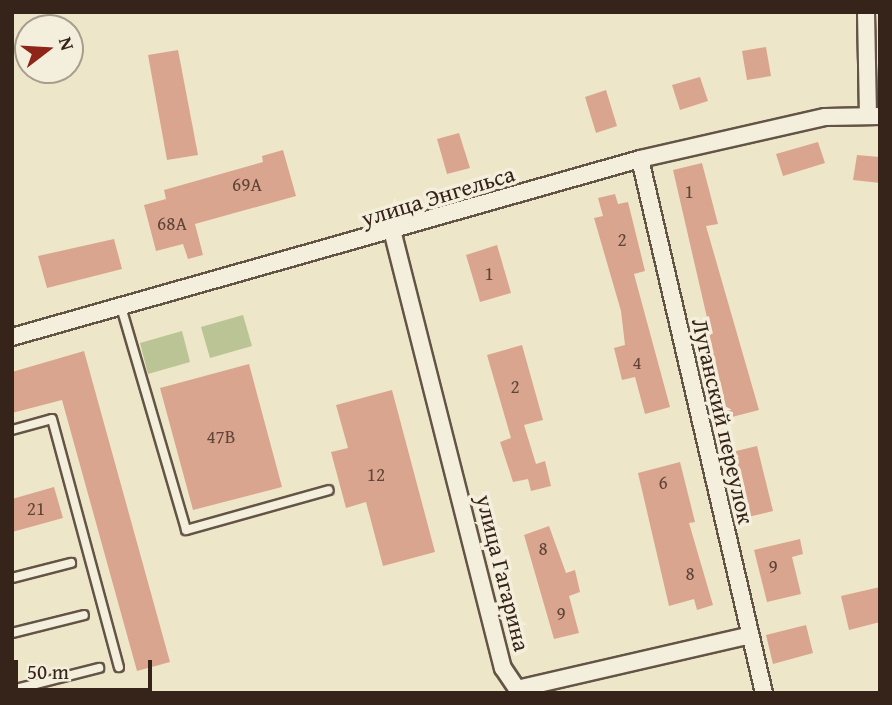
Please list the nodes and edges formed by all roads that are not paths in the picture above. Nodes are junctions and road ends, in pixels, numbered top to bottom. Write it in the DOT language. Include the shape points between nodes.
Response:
graph roads {
  1 [pos="866,12"];
  2 [pos="874,116"];
  3 [pos="640,159"];
  4 [pos="393,234"];
  5 [pos="121,307"];
  6 [pos="12,337"];
  7 [pos="12,430"];
  8 [pos="329,490"];
  9 [pos="71,563"];
  10 [pos="12,578"];
  11 [pos="84,614"];
  12 [pos="12,633"];
  13 [pos="750,635"];
  14 [pos="99,667"];
  15 [pos="120,667"];
  16 [pos="12,690"];
  17 [pos="764,693"];
  1 -- 2 [label="street"];
  2 -- 3 [label="street, улица Энгельса" via="825,117"];
  3 -- 4 [label="street, улица Энгельса"];
  3 -- 13 [label="street, Луганский переулок"];
  4 -- 5 [label="street, улица Энгельса"];
  4 -- 13 [label="street, улица Гагарина" via="503,668 517,689"];
  5 -- 6 [label="street, улица Энгельса"];
  5 -- 8 [label="lane" via="186,530"];
  7 -- 15 [label="lane" via="52,419"];
  9 -- 10 [label="lane"];
  11 -- 12 [label="lane"];
  13 -- 17 [label="street, Луганский переулок"];
  14 -- 16 [label="lane"];
}
